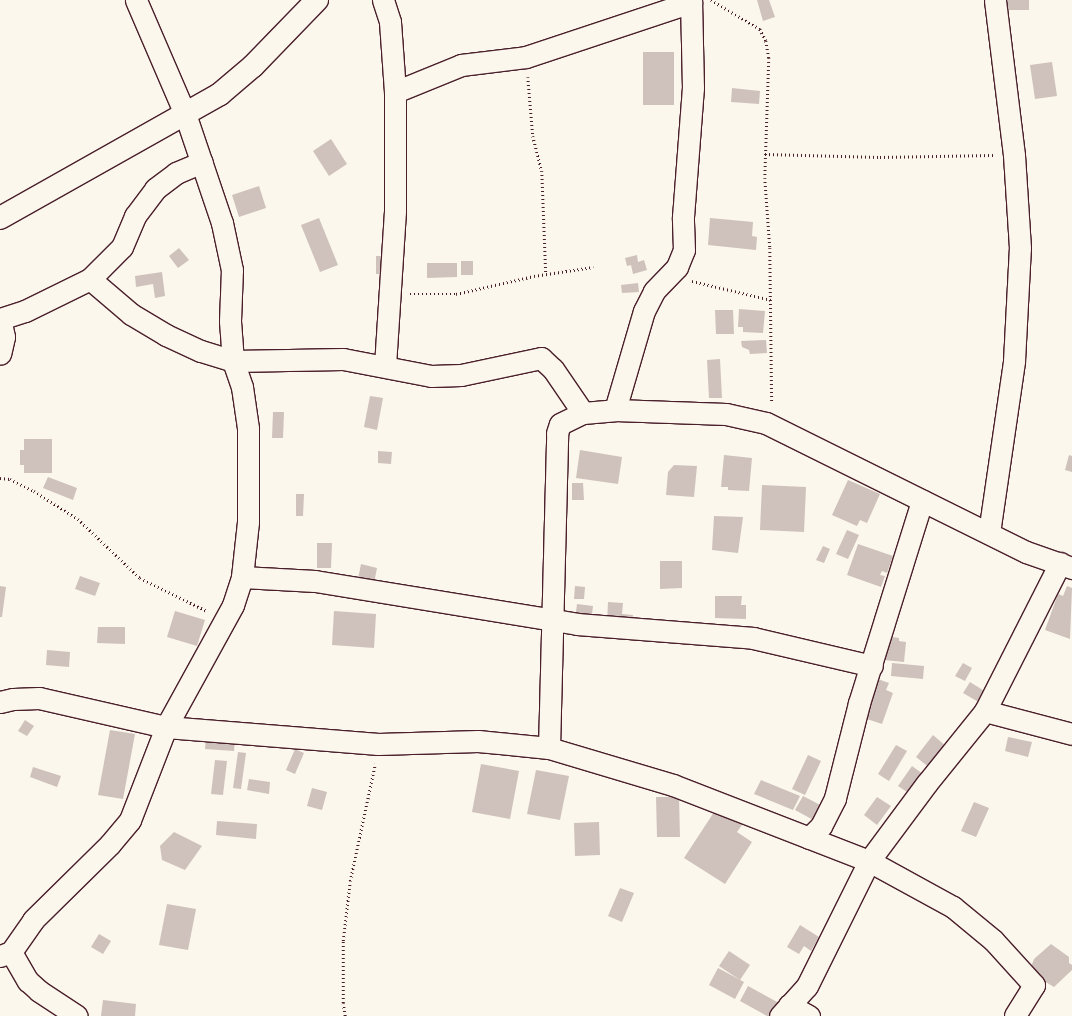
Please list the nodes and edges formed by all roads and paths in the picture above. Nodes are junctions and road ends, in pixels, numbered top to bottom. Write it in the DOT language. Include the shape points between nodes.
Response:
graph roads {
  1 [pos="136,0"];
  2 [pos="317,0"];
  3 [pos="383,0"];
  4 [pos="996,0"];
  5 [pos="697,1"];
  6 [pos="526,57"];
  7 [pos="395,92"];
  8 [pos="185,114"];
  9 [pos="765,154"];
  10 [pos="1014,155"];
  11 [pos="202,162"];
  12 [pos="0,218"];
  13 [pos="593,267"];
  14 [pos="546,274"];
  15 [pos="671,274"];
  16 [pos="90,279"];
  17 [pos="390,293"];
  18 [pos="771,300"];
  19 [pos="0,319"];
  20 [pos="0,354"];
  21 [pos="233,361"];
  22 [pos="385,365"];
  23 [pos="615,410"];
  24 [pos="583,413"];
  25 [pos="772,426"];
  26 [pos="0,478"];
  27 [pos="922,501"];
  28 [pos="989,533"];
  29 [pos="1066,566"];
  30 [pos="242,577"];
  31 [pos="225,620"];
  32 [pos="553,620"];
  33 [pos="872,666"];
  34 [pos="4,698"];
  35 [pos="985,711"];
  36 [pos="166,727"];
  37 [pos="1072,734"];
  38 [pos="378,744"];
  39 [pos="550,748"];
  40 [pos="809,838"];
  41 [pos="869,861"];
  42 [pos="5,954"];
  43 [pos="784,1011"];
  44 [pos="77,1016"];
  45 [pos="345,1016"];
  46 [pos="809,1016"];
  47 [pos="1015,1016"];
  1 -- 8 [label="street"];
  2 -- 8 [label="main road" via="253,66 220,94"];
  3 -- 7 [label="street" via="390,22"];
  4 -- 10 [label="street"];
  5 -- 6 [label="street"];
  5 -- 9 [label="path" via="760,29 766,41 769,58"];
  5 -- 15 [label="street" via="683,217 684,250"];
  6 -- 7 [label="street" via="461,65"];
  6 -- 14 [label="path" via="533,136 542,171"];
  7 -- 17 [label="street" via="395,211"];
  8 -- 11 [label="street"];
  8 -- 12 [label="main road"];
  9 -- 10 [label="path" via="880,157"];
  9 -- 18 [label="path"];
  10 -- 28 [label="street" via="1020,248 1014,361"];
  11 -- 16 [label="street" via="176,173 156,189 135,216 122,247"];
  11 -- 21 [label="street" via="222,223 232,270 230,321"];
  13 -- 14 [label="path"];
  14 -- 17 [label="path" via="456,294"];
  15 -- 18 [label="path" via="700,284"];
  15 -- 23 [label="street" via="654,291 644,311"];
  16 -- 19 [label="street" via="25,311"];
  16 -- 21 [label="street" via="132,314 166,335 201,351"];
  17 -- 22 [label="street"];
  18 -- 25 [label="path"];
  19 -- 20 [label="street" via="4,341"];
  21 -- 22 [label="street" via="343,359"];
  21 -- 30 [label="street" via="242,387 248,428 248,522"];
  22 -- 24 [label="street" via="431,376 461,375 541,358 554,369"];
  23 -- 24 [label="street"];
  23 -- 25 [label="street" via="726,414"];
  24 -- 32 [label="street" via="560,424 557,433"];
  25 -- 27 [label="street"];
  26 -- 31 [label="path" via="10,479 34,491 78,519 140,578"];
  27 -- 28 [label="street"];
  27 -- 33 [label="street"];
  28 -- 29 [label="street" via="1026,552"];
  29 -- 35 [label="street"];
  30 -- 31 [label="street"];
  30 -- 32 [label="street" via="315,581"];
  31 -- 36 [label="street"];
  32 -- 33 [label="street" via="753,638"];
  32 -- 39 [label="street"];
  33 -- 40 [label="street" via="859,703 835,798 821,826"];
  34 -- 36 [label="street" via="39,698"];
  35 -- 37 [label="street"];
  35 -- 41 [label="street"];
  36 -- 38 [label="street"];
  36 -- 42 [label="street" via="130,820 110,844 33,920"];
  38 -- 39 [label="street" via="478,741"];
  38 -- 45 [label="path" via="372,788 350,881 343,941"];
  39 -- 40 [label="street" via="673,785"];
  40 -- 41 [label="street"];
  41 -- 43 [label="street" via="807,986"];
  41 -- 47 [label="street" via="953,907 994,940 1034,985"];
  42 -- 44 [label="street" via="39,991"];
  43 -- 46 [label="street"];
}
